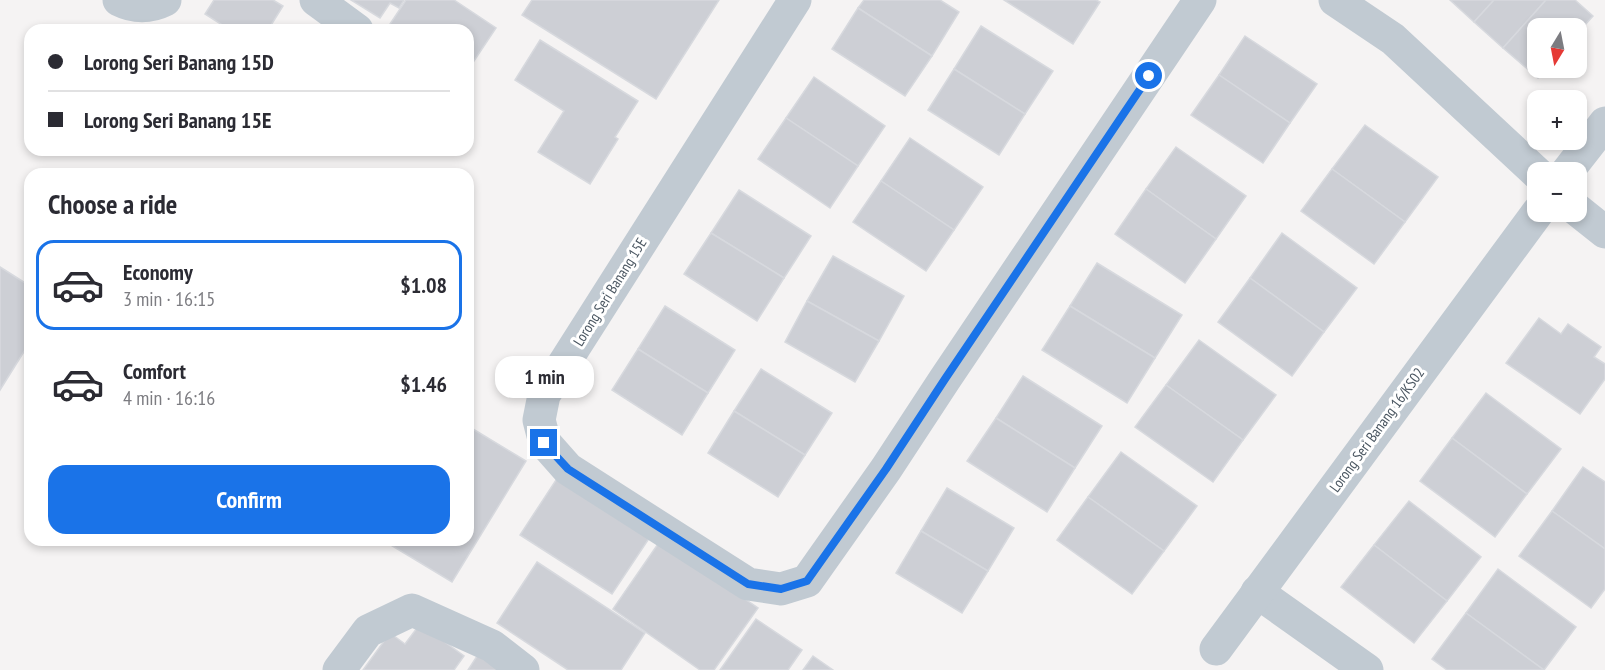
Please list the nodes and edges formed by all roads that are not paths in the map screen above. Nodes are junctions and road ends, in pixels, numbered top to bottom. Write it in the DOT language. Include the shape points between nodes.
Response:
graph roads {
  1 [pos="119,0"];
  2 [pos="165,0"];
  3 [pos="316,0"];
  4 [pos="795,0"];
  5 [pos="1200,0"];
  6 [pos="1335,0"];
  7 [pos="349,24"];
  8 [pos="1605,123"];
  9 [pos="1575,162"];
  10 [pos="1527,164"];
  11 [pos="1587,217"];
  12 [pos="1531,222"];
  13 [pos="1605,232"];
  14 [pos="1257,592"];
  15 [pos="1216,649"];
  16 [pos="339,670"];
  17 [pos="523,670"];
  18 [pos="1367,670"];
  1 -- 2 [label="street" via="130,6 152,6"];
  3 -- 7 [label="street"];
  4 -- 5 [label="street, Lorong Seri Banang 15E" via="544,395 539,420 544,443 568,469 748,584 781,589 807,581"];
  6 -- 10 [label="street" via="1393,39"];
  8 -- 9 [label="street"];
  11 -- 13 [label="street"];
  12 -- 14 [label="street, Lorong Seri Banang 16/KS02"];
  14 -- 15 [label="street, Lorong Seri Banang 16/KS02"];
  14 -- 18 [label="street"];
  16 -- 17 [label="street" via="368,631 412,610 492,646"];
}
